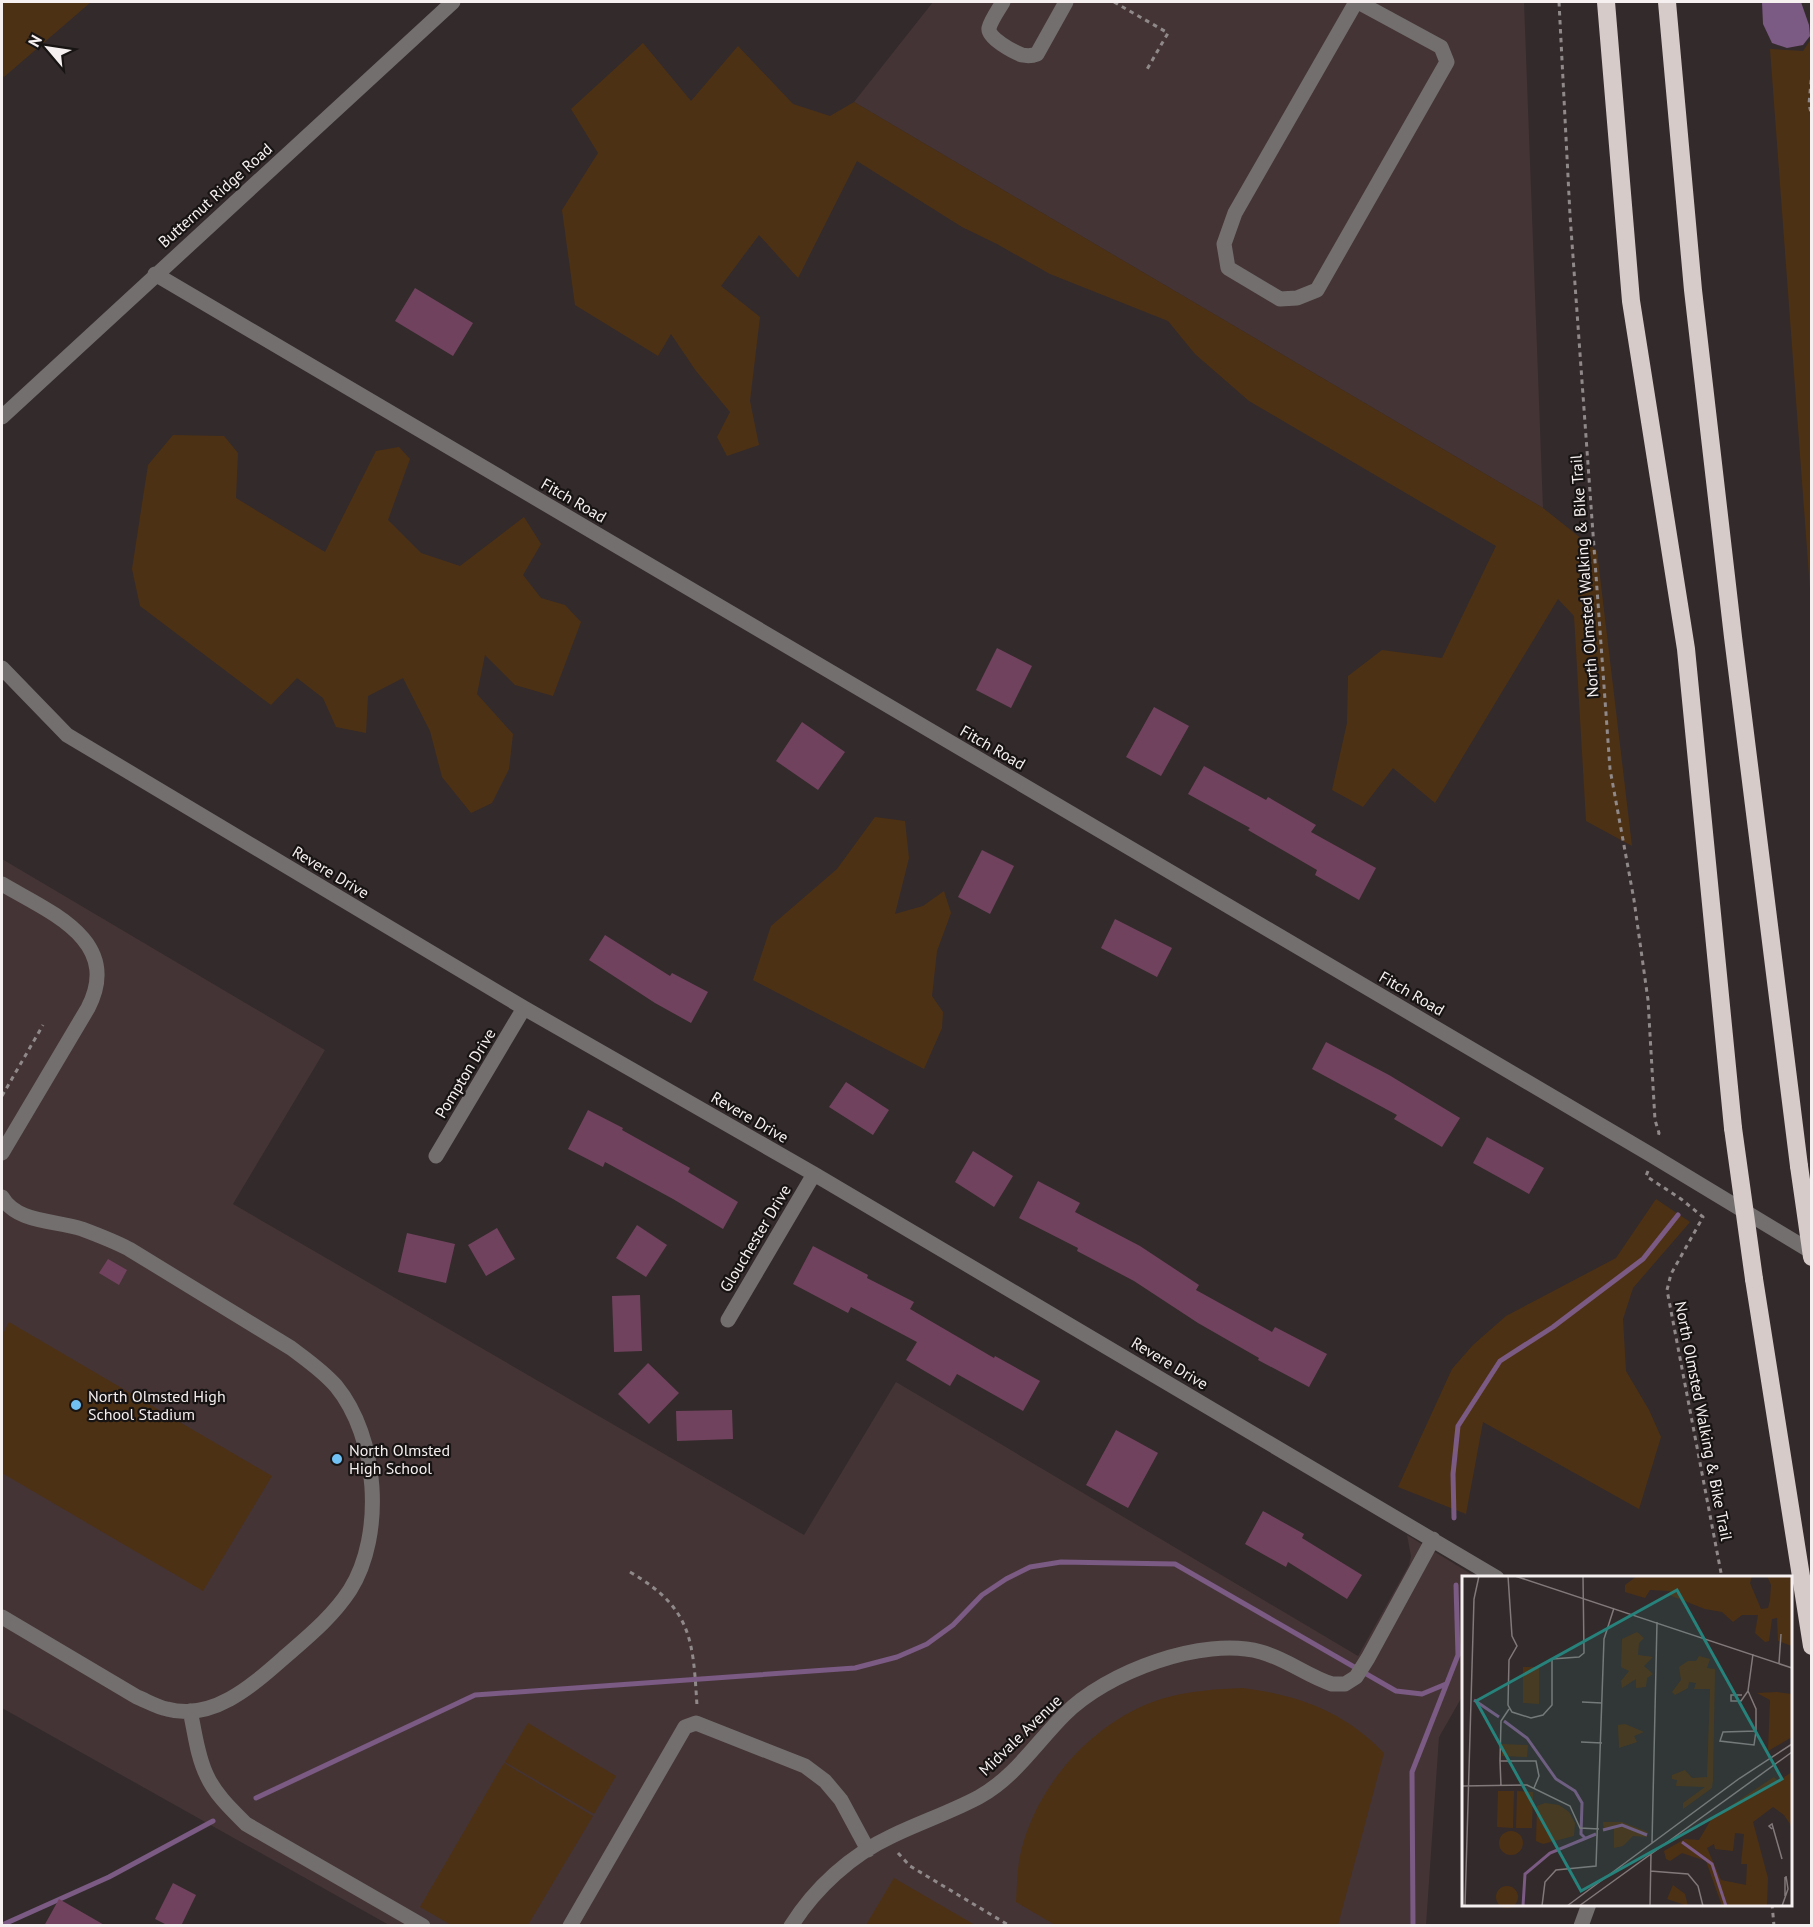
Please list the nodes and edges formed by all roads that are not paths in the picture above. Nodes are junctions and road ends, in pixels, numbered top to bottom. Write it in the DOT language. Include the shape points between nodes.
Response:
graph roads {
  1 [pos="453,2"];
  2 [pos="1003,2"];
  3 [pos="1066,2"];
  4 [pos="1357,2"];
  5 [pos="1606,2"];
  6 [pos="1667,2"];
  7 [pos="155,274"];
  8 [pos="2,417"];
  9 [pos="2,668"];
  10 [pos="2,884"];
  11 [pos="524,1008"];
  12 [pos="2,1153"];
  13 [pos="436,1156"];
  14 [pos="814,1174"];
  15 [pos="2,1197"];
  16 [pos="1812,1252"];
  17 [pos="1812,1257"];
  18 [pos="728,1320"];
  19 [pos="1433,1539"];
  20 [pos="1494,1576"];
  21 [pos="2,1617"];
  22 [pos="1812,1646"];
  23 [pos="190,1711"];
  24 [pos="868,1850"];
  25 [pos="1590,1906"];
  26 [pos="423,1926"];
  27 [pos="570,1926"];
  28 [pos="791,1926"];
  29 [pos="1581,1926"];
  1 -- 7 [label="street, Butternut Ridge Road"];
  2 -- 3 [label="street" via="989,28 990,34 1022,55 1032,56 1037,54"];
  4 -- 4 [label="street" via="1235,213 1224,244 1228,268 1280,299 1297,298 1317,290 1447,62 1441,47"];
  5 -- 22 [label="highway, bridge" via="1631,301 1686,649 1733,1128"];
  6 -- 17 [label="highway, bridge" via="1693,291"];
  7 -- 8 [label="street, Butternut Ridge Road"];
  7 -- 16 [label="street, Fitch Road"];
  9 -- 11 [label="street, Revere Drive" via="67,735"];
  10 -- 12 [label="street" via="66,922 90,948 98,966 88,1008"];
  11 -- 13 [label="street, Pompton Drive"];
  11 -- 14 [label="street, Revere Drive"];
  14 -- 18 [label="street, Glouchester Drive"];
  14 -- 19 [label="street, Revere Drive"];
  15 -- 23 [label="street" via="22,1215 79,1228 129,1249 291,1348 337,1388 366,1447 372,1518 366,1553 351,1588 327,1619 272,1668 225,1702"];
  19 -- 20 [label="street, Revere Drive"];
  19 -- 24 [label="street, Midvale Avenue" via="1365,1664 1345,1684 1324,1681 1285,1660 1235,1648 1149,1663 1093,1692 1066,1713 1029,1756 981,1796"];
  21 -- 23 [label="street" via="137,1697 168,1710"];
  23 -- 26 [label="street" via="208,1778 246,1824"];
  24 -- 27 [label="street" via="841,1800 806,1766 696,1723 685,1727"];
  24 -- 28 [label="street, Midvale Avenue" via="820,1888"];
  25 -- 29 [label="street"];
}
